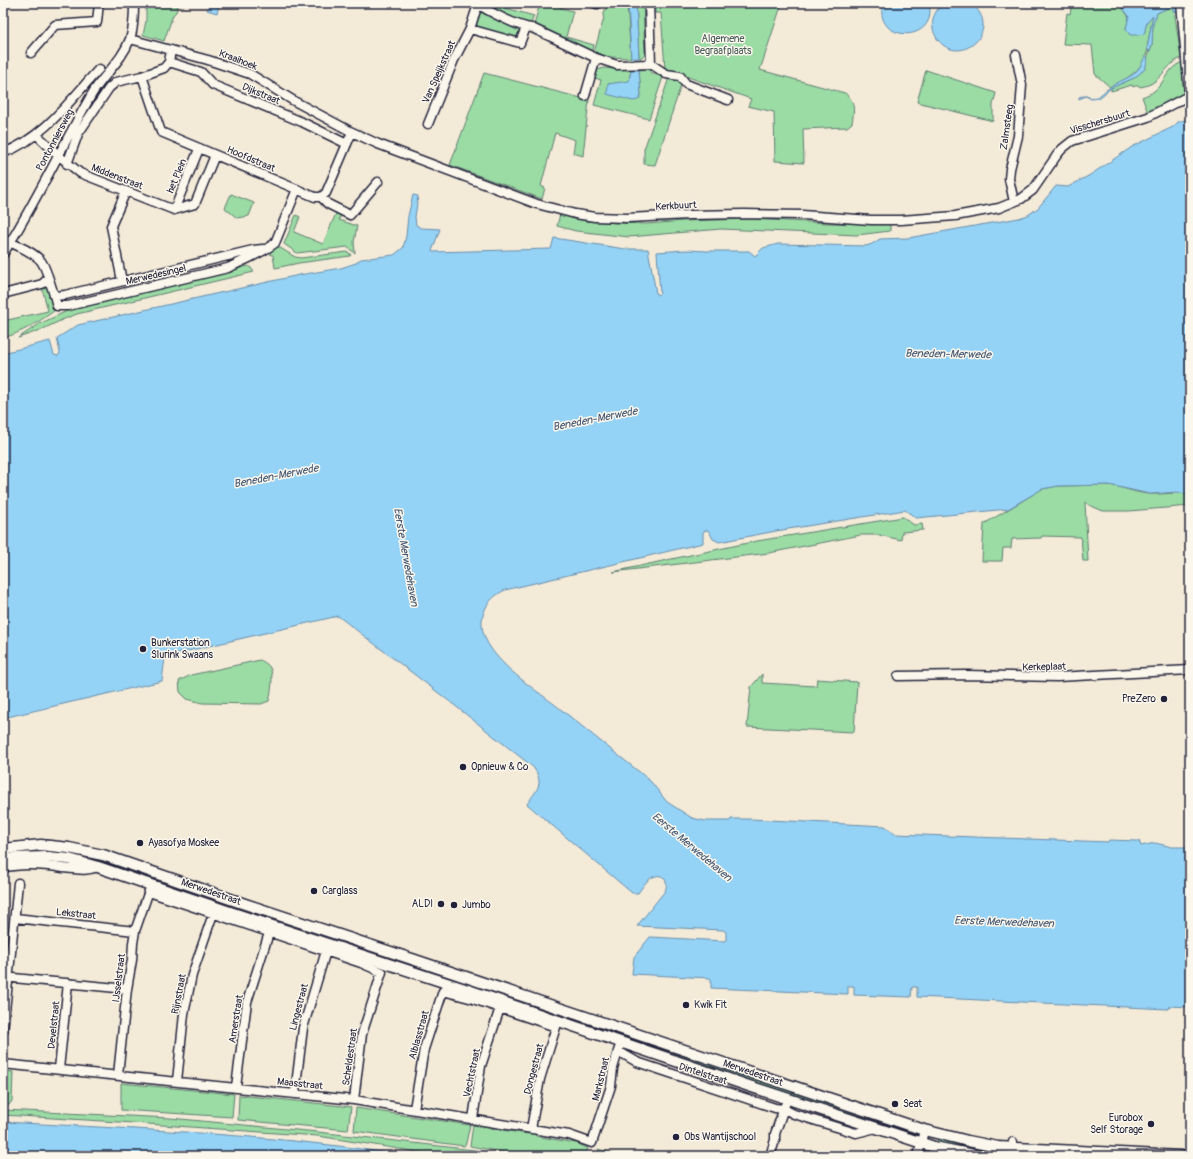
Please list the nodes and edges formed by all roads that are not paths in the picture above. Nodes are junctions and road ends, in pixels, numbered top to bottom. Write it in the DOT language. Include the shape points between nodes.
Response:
graph roads {
  1 [pos="99,3"];
  2 [pos="134,3"];
  3 [pos="649,3"];
  4 [pos="1182,3"];
  5 [pos="477,4"];
  6 [pos="526,27"];
  7 [pos="470,29"];
  8 [pos="130,39"];
  9 [pos="171,50"];
  10 [pos="31,53"];
  11 [pos="1016,55"];
  12 [pos="596,58"];
  13 [pos="169,62"];
  14 [pos="651,64"];
  15 [pos="99,69"];
  16 [pos="142,76"];
  17 [pos="1190,94"];
  18 [pos="585,96"];
  19 [pos="728,100"];
  20 [pos="428,124"];
  21 [pos="352,132"];
  22 [pos="37,135"];
  23 [pos="347,144"];
  24 [pos="199,148"];
  25 [pos="3,153"];
  26 [pos="58,155"];
  27 [pos="215,155"];
  28 [pos="67,164"];
  29 [pos="378,182"];
  30 [pos="297,189"];
  31 [pos="126,191"];
  32 [pos="321,197"];
  33 [pos="1014,202"];
  34 [pos="174,210"];
  35 [pos="7,241"];
  36 [pos="268,249"];
  37 [pos="3,254"];
  38 [pos="48,279"];
  39 [pos="122,281"];
  40 [pos="3,294"];
  41 [pos="54,296"];
  42 [pos="1190,670"];
  43 [pos="898,676"];
  44 [pos="35,842"];
  45 [pos="3,848"];
  46 [pos="34,857"];
  47 [pos="3,860"];
  48 [pos="98,867"];
  49 [pos="3,868"];
  50 [pos="18,883"];
  51 [pos="149,888"];
  52 [pos="231,900"];
  53 [pos="227,911"];
  54 [pos="213,914"];
  55 [pos="15,918"];
  56 [pos="135,931"];
  57 [pos="269,933"];
  58 [pos="326,951"];
  59 [pos="374,959"];
  60 [pos="415,960"];
  61 [pos="361,963"];
  62 [pos="410,971"];
  63 [pos="382,972"];
  64 [pos="6,977"];
  65 [pos="68,983"];
  66 [pos="127,989"];
  67 [pos="443,991"];
  68 [pos="472,995"];
  69 [pos="500,1008"];
  70 [pos="581,1015"];
  71 [pos="572,1025"];
  72 [pos="556,1027"];
  73 [pos="3,1031"];
  74 [pos="619,1046"];
  75 [pos="3,1064"];
  76 [pos="60,1069"];
  77 [pos="118,1075"];
  78 [pos="177,1081"];
  79 [pos="236,1087"];
  80 [pos="295,1093"];
  81 [pos="787,1098"];
  82 [pos="354,1100"];
  83 [pos="414,1109"];
  84 [pos="784,1109"];
  85 [pos="473,1120"];
  86 [pos="531,1128"];
  87 [pos="876,1128"];
  88 [pos="924,1130"];
  89 [pos="592,1143"];
  90 [pos="922,1143"];
  91 [pos="1012,1148"];
  92 [pos="770,1156"];
  93 [pos="918,1156"];
  94 [pos="980,1156"];
  95 [pos="1181,1156"];
  1 -- 10 [label="street" via="97,22 55,25"];
  2 -- 8 [label="street, Pontonniersweg"];
  3 -- 14 [label="street"];
  4 -- 17 [label="main road"];
  5 -- 6 [label="street"];
  5 -- 7 [label="street, Van Speijkstraat"];
  6 -- 7 [label="street" via="520,44"];
  6 -- 12 [label="street"];
  7 -- 20 [label="street, Van Speijkstraat" via="454,60"];
  8 -- 9 [label="street, Kraaihoek"];
  8 -- 26 [label="street, Pontonniersweg" via="119,60 94,90"];
  9 -- 13 [label="street"];
  9 -- 21 [label="street, Kraaihoek" via="250,74"];
  11 -- 33 [label="street, Zalmsteeg" via="1022,85 1018,136 1009,179"];
  12 -- 14 [label="street" via="617,65"];
  12 -- 18 [label="street"];
  13 -- 16 [label="street" via="164,68"];
  13 -- 23 [label="street, Dijkstraat" via="201,72 212,85 302,122"];
  14 -- 19 [label="street" via="666,74 680,76 686,84"];
  15 -- 22 [label="street"];
  16 -- 24 [label="street, Hoofdstraat" via="161,132"];
  16 -- 28 [label="street" via="116,82 108,88 78,134"];
  17 -- 33 [label="street, Visschersbuurt" via="1148,118 1072,141 1060,152 1033,190"];
  21 -- 23 [label="street"];
  21 -- 33 [label="street, Kerkbuurt" via="537,204 595,217 744,214 901,220 954,216 999,208"];
  22 -- 25 [label="street"];
  22 -- 26 [label="street, Middenstraat"];
  23 -- 32 [label="street" via="326,193"];
  24 -- 27 [label="street, Hoofdstraat"];
  24 -- 34 [label="street, het Plein"];
  26 -- 28 [label="street, Middenstraat"];
  26 -- 35 [label="street, Pontonniersweg"];
  27 -- 30 [label="street, Hoofdstraat"];
  27 -- 34 [label="street, het Plein" via="195,204"];
  28 -- 31 [label="street, Middenstraat" via="80,173"];
  29 -- 32 [label="street, Hoofdstraat" via="350,215 328,204"];
  30 -- 32 [label="street, Hoofdstraat"];
  30 -- 36 [label="street, Merwedesingel" via="275,243"];
  31 -- 34 [label="street, Middenstraat"];
  31 -- 39 [label="street" via="111,226"];
  35 -- 37 [label="street, Pontonniersweg"];
  35 -- 38 [label="street, Merwedesingel" via="41,260"];
  36 -- 39 [label="street, Merwedesingel" via="253,250"];
  36 -- 41 [label="street, Merwedesingel" via="228,268 68,306 57,306"];
  38 -- 40 [label="street" via="42,284"];
  38 -- 41 [label="street, Merwedesingel"];
  39 -- 41 [label="street, Merwedesingel"];
  42 -- 43 [label="street, Kerkeplaat" via="1058,677"];
  44 -- 45 [label="main road, Merwedestraat"];
  44 -- 46 [label="street"];
  44 -- 52 [label="main road, Merwedestraat" via="103,855"];
  46 -- 47 [label="main road, Merwedestraat"];
  46 -- 48 [label="main road, Merwedestraat" via="69,859"];
  48 -- 49 [label="street, Merwedestraat" via="86,871 38,865"];
  48 -- 51 [label="main road, Merwedestraat"];
  50 -- 55 [label="street"];
  51 -- 53 [label="main road, Merwedestraat"];
  51 -- 54 [label="street, Merwedestraat"];
  51 -- 56 [label="street, IJsselstraat"];
  52 -- 53 [label="street"];
  52 -- 60 [label="main road, Merwedestraat"];
  53 -- 59 [label="main road, Merwedestraat"];
  54 -- 57 [label="street, Merwedestraat"];
  54 -- 78 [label="street, Rijnstraat" via="192,974 184,1014"];
  55 -- 56 [label="street, Lekstraat"];
  55 -- 64 [label="street"];
  56 -- 66 [label="street, IJsselstraat"];
  57 -- 58 [label="street, Merwedestraat"];
  57 -- 79 [label="street, Amerstraat" via="247,1002"];
  58 -- 61 [label="street, Merwedestraat"];
  58 -- 80 [label="street, Lingestraat" via="302,1028"];
  59 -- 61 [label="street"];
  59 -- 62 [label="main road, Merwedestraat"];
  60 -- 62 [label="street"];
  60 -- 70 [label="main road, Merwedestraat"];
  61 -- 63 [label="street, Merwedestraat"];
  62 -- 68 [label="main road, Merwedestraat"];
  63 -- 82 [label="street, Scheldestraat" via="362,1034"];
  64 -- 65 [label="street"];
  64 -- 73 [label="street"];
  65 -- 66 [label="street"];
  65 -- 76 [label="street, Develstraat"];
  66 -- 77 [label="street, IJsselstraat"];
  67 -- 68 [label="street, Merwedestraat"];
  67 -- 83 [label="street, Alblasstraat" via="424,1049"];
  68 -- 69 [label="street, Merwedestraat"];
  68 -- 71 [label="main road, Merwedestraat"];
  69 -- 72 [label="street, Merwedestraat"];
  69 -- 85 [label="street, Vechtstraat" via="482,1066"];
  70 -- 71 [label="street"];
  70 -- 88 [label="main road, Merwedestraat"];
  71 -- 72 [label="street"];
  71 -- 74 [label="main road, Merwedestraat"];
  72 -- 86 [label="street, Dongestraat" via="540,1079"];
  74 -- 81 [label="main road, Merwedestraat"];
  74 -- 84 [label="street, Dintelstraat" via="637,1062 774,1108"];
  74 -- 89 [label="street, Markstraat" via="611,1086"];
  75 -- 76 [label="street, Maasstraat"];
  76 -- 77 [label="street, Maasstraat"];
  77 -- 78 [label="street, Maasstraat"];
  78 -- 79 [label="street, Maasstraat"];
  79 -- 80 [label="street, Maasstraat"];
  80 -- 82 [label="street, Maasstraat"];
  81 -- 84 [label="street"];
  81 -- 87 [label="main road, Merwedestraat"];
  82 -- 83 [label="street, Maasstraat"];
  83 -- 85 [label="street, Maasstraat"];
  84 -- 87 [label="street" via="856,1133"];
  84 -- 92 [label="street"];
  85 -- 86 [label="street, Maasstraat"];
  86 -- 89 [label="street, Maasstraat" via="568,1135"];
  87 -- 90 [label="main road, Merwedestraat"];
  88 -- 90 [label="street"];
  88 -- 91 [label="main road, Merwedestraat"];
  90 -- 93 [label="street"];
  90 -- 94 [label="main road, Merwedestraat"];
  91 -- 95 [label="main road, Merwedestraat"];
}
